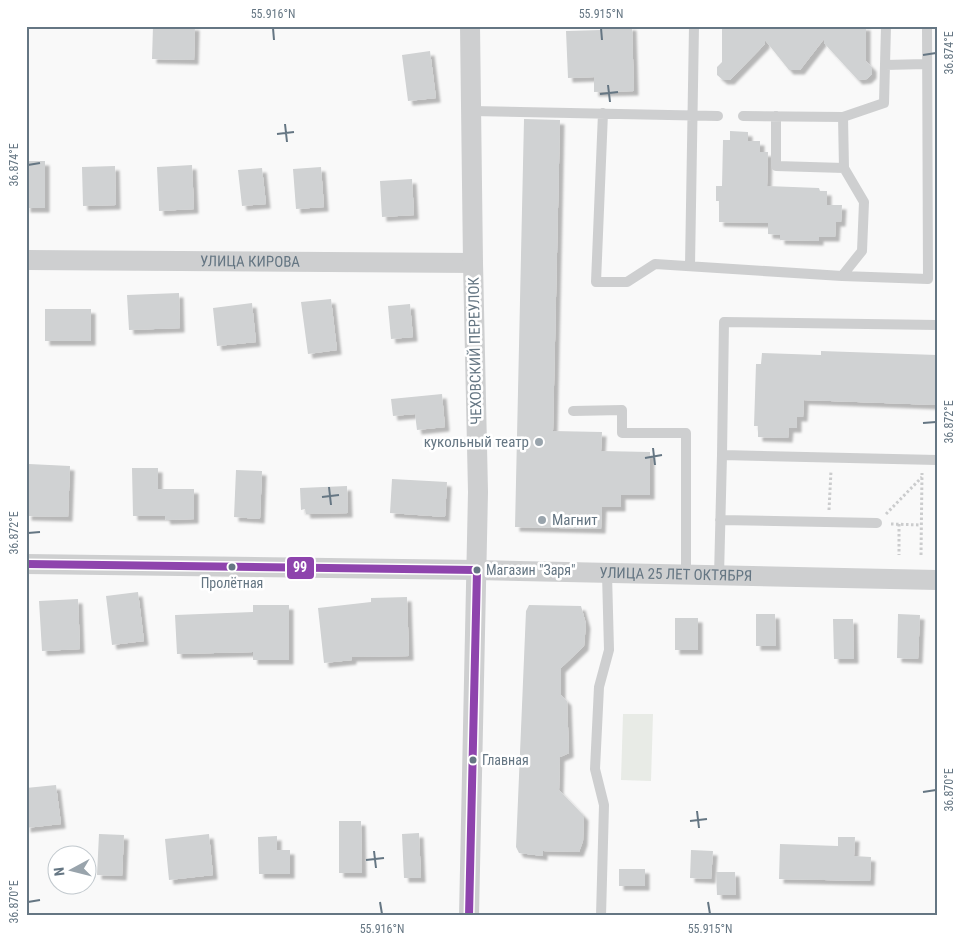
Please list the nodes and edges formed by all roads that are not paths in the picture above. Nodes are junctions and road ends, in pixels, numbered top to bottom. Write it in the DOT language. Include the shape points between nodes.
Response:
graph roads {
  1 [pos="470,26"];
  2 [pos="694,26"];
  3 [pos="886,26"];
  4 [pos="926,26"];
  5 [pos="926,64"];
  6 [pos="886,65"];
  7 [pos="472,111"];
  8 [pos="603,113"];
  9 [pos="692,115"];
  10 [pos="718,116"];
  11 [pos="743,116"];
  12 [pos="776,116"];
  13 [pos="843,117"];
  14 [pos="844,168"];
  15 [pos="26,260"];
  16 [pos="473,264"];
  17 [pos="690,266"];
  18 [pos="842,276"];
  19 [pos="937,325"];
  20 [pos="573,411"];
  21 [pos="722,456"];
  22 [pos="937,460"];
  23 [pos="720,520"];
  24 [pos="877,523"];
  25 [pos="26,564"];
  26 [pos="477,570"];
  27 [pos="607,574"];
  28 [pos="686,575"];
  29 [pos="719,576"];
  30 [pos="937,580"];
  31 [pos="469,916"];
  32 [pos="601,916"];
  1 -- 7 [label="street, ЧЕХОВСКИЙ ПЕРЕУЛОК"];
  2 -- 9 [label="lane"];
  3 -- 6 [label="lane"];
  4 -- 5 [label="lane"];
  5 -- 6 [label="lane"];
  5 -- 18 [label="lane" via="928,279"];
  6 -- 13 [label="lane" via="884,103"];
  7 -- 8 [label="lane"];
  7 -- 16 [label="street, ЧЕХОВСКИЙ ПЕРЕУЛОК"];
  8 -- 9 [label="lane"];
  8 -- 17 [label="lane" via="596,282 627,282 655,264"];
  9 -- 10 [label="lane"];
  9 -- 17 [label="lane"];
  11 -- 12 [label="lane"];
  12 -- 13 [label="lane"];
  12 -- 14 [label="lane" via="776,166"];
  13 -- 14 [label="lane"];
  14 -- 18 [label="lane" via="864,202 862,251"];
  15 -- 16 [label="street, УЛИЦА КИРОВА"];
  16 -- 26 [label="street, ЧЕХОВСКИЙ ПЕРЕУЛОК"];
  17 -- 18 [label="lane"];
  19 -- 21 [label="lane" via="724,322"];
  20 -- 28 [label="lane" via="622,410 622,434 686,433"];
  21 -- 22 [label="lane"];
  21 -- 23 [label="lane"];
  23 -- 24 [label="lane"];
  23 -- 29 [label="lane"];
  25 -- 26 [label="street, УЛИЦА 25 ЛЕТ ОКТЯБРЯ"];
  26 -- 27 [label="street, УЛИЦА 25 ЛЕТ ОКТЯБРЯ"];
  26 -- 31 [label="street, ЧЕХОВСКИЙ ПЕРЕУЛОК"];
  27 -- 28 [label="street, УЛИЦА 25 ЛЕТ ОКТЯБРЯ"];
  27 -- 32 [label="lane" via="609,650 599,687 595,769 604,805"];
  28 -- 29 [label="street, УЛИЦА 25 ЛЕТ ОКТЯБРЯ"];
  29 -- 30 [label="street, УЛИЦА 25 ЛЕТ ОКТЯБРЯ"];
}
